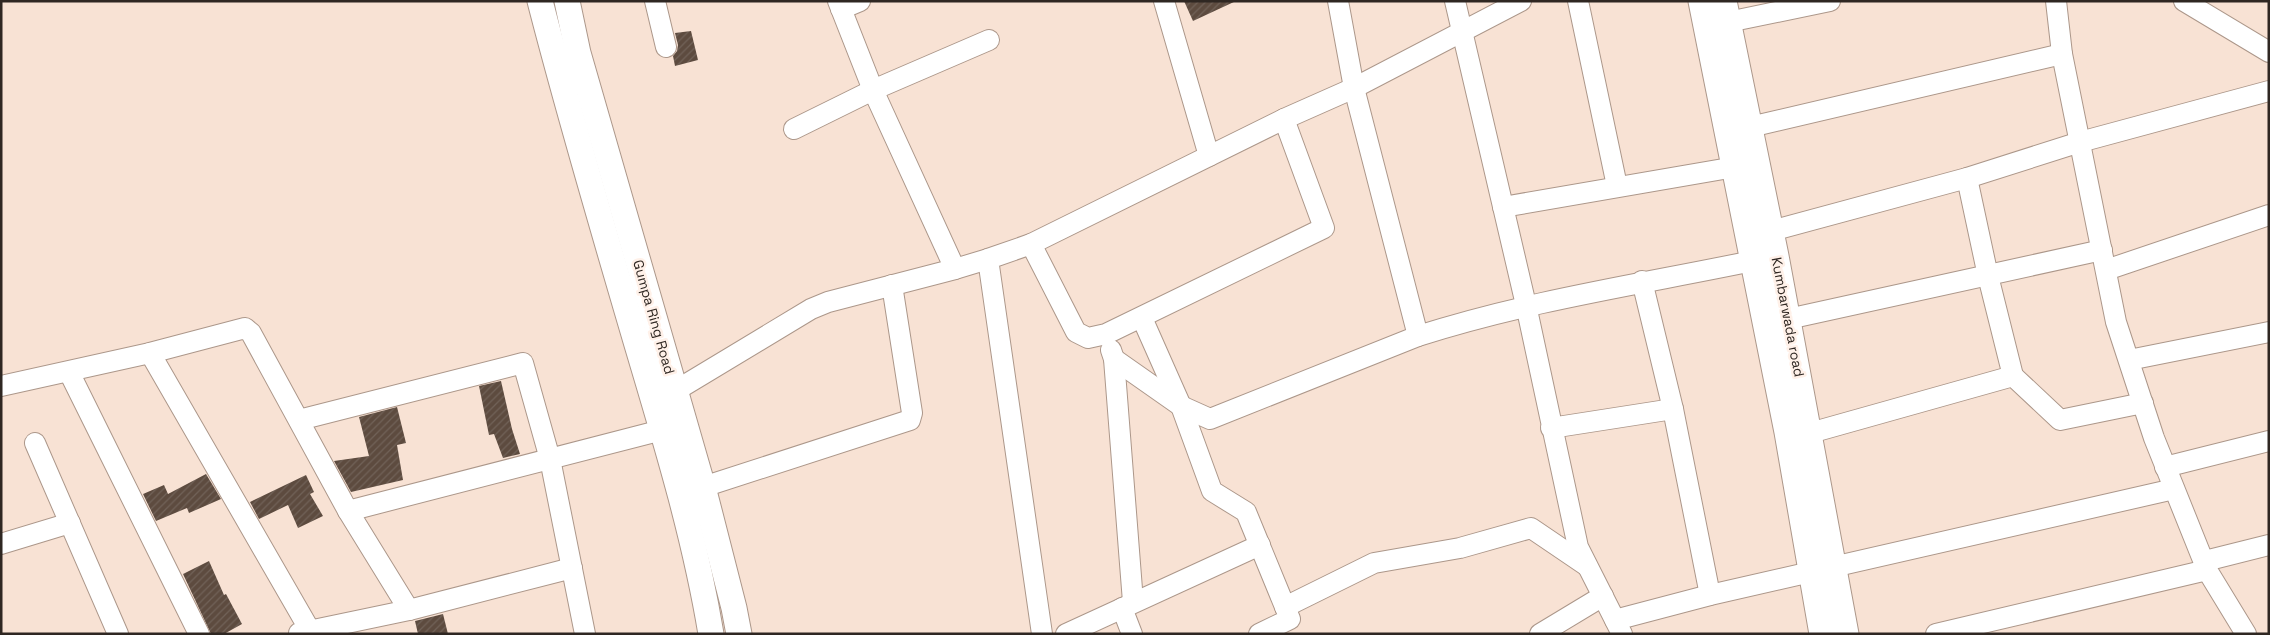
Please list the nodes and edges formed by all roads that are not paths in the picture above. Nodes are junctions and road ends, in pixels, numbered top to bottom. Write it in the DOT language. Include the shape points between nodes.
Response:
graph roads {
  1 [pos="540,1"];
  2 [pos="567,1"];
  3 [pos="655,1"];
  4 [pos="860,1"];
  5 [pos="1164,1"];
  6 [pos="1338,1"];
  7 [pos="1455,1"];
  8 [pos="1521,1"];
  9 [pos="1578,1"];
  10 [pos="1701,1"];
  11 [pos="1830,1"];
  12 [pos="2056,1"];
  13 [pos="2184,1"];
  14 [pos="839,5"];
  15 [pos="1726,12"];
  16 [pos="1461,31"];
  17 [pos="989,40"];
  18 [pos="666,47"];
  19 [pos="2269,52"];
  20 [pos="2062,54"];
  21 [pos="1354,88"];
  22 [pos="873,90"];
  23 [pos="2269,91"];
  24 [pos="1284,119"];
  25 [pos="1750,127"];
  26 [pos="794,129"];
  27 [pos="2080,142"];
  28 [pos="1210,156"];
  29 [pos="1735,166"];
  30 [pos="1967,178"];
  31 [pos="1617,186"];
  32 [pos="1503,207"];
  33 [pos="2269,215"];
  34 [pos="1771,231"];
  35 [pos="1031,244"];
  36 [pos="2102,250"];
  37 [pos="1764,258"];
  38 [pos="988,259"];
  39 [pos="956,269"];
  40 [pos="2106,270"];
  41 [pos="1988,276"];
  42 [pos="1642,281"];
  43 [pos="892,285"];
  44 [pos="1526,305"];
  45 [pos="1142,318"];
  46 [pos="1788,320"];
  47 [pos="2269,332"];
  48 [pos="1106,334"];
  49 [pos="1418,336"];
  50 [pos="150,354"];
  51 [pos="1114,359"];
  52 [pos="2129,360"];
  53 [pos="69,372"];
  54 [pos="2013,376"];
  55 [pos="1,386"];
  56 [pos="675,391"];
  57 [pos="2143,403"];
  58 [pos="1181,406"];
  59 [pos="1673,409"];
  60 [pos="299,420"];
  61 [pos="1551,428"];
  62 [pos="662,430"];
  63 [pos="1810,433"];
  64 [pos="2269,441"];
  65 [pos="36,443"];
  66 [pos="550,459"];
  67 [pos="2165,467"];
  68 [pos="703,487"];
  69 [pos="2174,489"];
  70 [pos="348,511"];
  71 [pos="70,523"];
  72 [pos="1,544"];
  73 [pos="1260,545"];
  74 [pos="2269,545"];
  75 [pos="2206,566"];
  76 [pos="1588,567"];
  77 [pos="572,568"];
  78 [pos="1823,568"];
  79 [pos="1710,595"];
  80 [pos="1603,596"];
  81 [pos="1127,605"];
  82 [pos="1285,606"];
  83 [pos="409,610"];
  84 [pos="1618,627"];
  85 [pos="306,633"];
  86 [pos="118,634"];
  87 [pos="199,634"];
  88 [pos="585,634"];
  89 [pos="711,634"];
  90 [pos="739,634"];
  91 [pos="1042,634"];
  92 [pos="1066,634"];
  93 [pos="1132,634"];
  94 [pos="1259,634"];
  95 [pos="1540,634"];
  96 [pos="1822,634"];
  97 [pos="1846,634"];
  98 [pos="1936,634"];
  99 [pos="2246,634"];
  1 -- 62 [label="street, Gumpa Ring Road" via="566,102"];
  2 -- 56 [label="street, Gumpa Ring Road" via="578,53"];
  3 -- 18 [label="street"];
  4 -- 14 [label="street"];
  5 -- 28 [label="street"];
  6 -- 21 [label="street"];
  7 -- 16 [label="street"];
  8 -- 16 [label="street"];
  9 -- 31 [label="street"];
  10 -- 29 [label="street, Kumbarwada road"];
  11 -- 15 [label="street"];
  12 -- 20 [label="street"];
  13 -- 19 [label="street"];
  14 -- 22 [label="street"];
  15 -- 25 [label="street, Kumbarwada road"];
  16 -- 21 [label="street"];
  16 -- 32 [label="street"];
  17 -- 22 [label="street"];
  20 -- 25 [label="street"];
  20 -- 27 [label="street"];
  21 -- 24 [label="street"];
  21 -- 49 [label="street"];
  22 -- 26 [label="street"];
  22 -- 39 [label="street"];
  23 -- 27 [label="street"];
  24 -- 28 [label="street"];
  24 -- 45 [label="street" via="1324,228"];
  25 -- 34 [label="street, Kumbarwada road"];
  27 -- 30 [label="street"];
  27 -- 36 [label="street"];
  28 -- 35 [label="street"];
  29 -- 31 [label="street"];
  29 -- 37 [label="street, Kumbarwada road"];
  30 -- 34 [label="street"];
  30 -- 41 [label="street"];
  31 -- 32 [label="street"];
  32 -- 44 [label="street"];
  33 -- 40 [label="street"];
  34 -- 37 [label="street, Kumbarwada road"];
  35 -- 38 [label="street"];
  35 -- 48 [label="street" via="1076,332 1088,338"];
  36 -- 40 [label="street"];
  36 -- 41 [label="street"];
  37 -- 42 [label="street"];
  37 -- 46 [label="street, Kumbarwada road"];
  37 -- 78 [label="street, Kumbarwada road" via="1788,432"];
  38 -- 39 [label="street"];
  38 -- 91 [label="street"];
  39 -- 43 [label="street"];
  40 -- 52 [label="street" via="2116,322"];
  41 -- 46 [label="street"];
  41 -- 54 [label="street"];
  42 -- 44 [label="street"];
  42 -- 59 [label="street"];
  43 -- 56 [label="street" via="828,302 796,317"];
  43 -- 68 [label="street" via="912,412 910,420"];
  44 -- 49 [label="street"];
  44 -- 61 [label="street"];
  45 -- 48 [label="street"];
  45 -- 58 [label="street"];
  46 -- 63 [label="street, Kumbarwada road"];
  47 -- 52 [label="street"];
  48 -- 51 [label="street"];
  49 -- 58 [label="street" via="1214,419 1207,419"];
  50 -- 53 [label="street"];
  50 -- 60 [label="street" via="245,328"];
  50 -- 85 [label="street"];
  51 -- 58 [label="street"];
  51 -- 81 [label="street"];
  52 -- 57 [label="street"];
  53 -- 55 [label="street"];
  53 -- 87 [label="street"];
  54 -- 57 [label="street" via="2060,420"];
  54 -- 63 [label="street"];
  56 -- 68 [label="street, Gumpa Ring Road"];
  57 -- 67 [label="street"];
  58 -- 73 [label="street" via="1212,491 1246,512"];
  59 -- 61 [label="street"];
  59 -- 79 [label="street"];
  60 -- 66 [label="street" via="522,362"];
  60 -- 70 [label="street"];
  61 -- 76 [label="street" via="1578,547"];
  62 -- 66 [label="street"];
  62 -- 89 [label="street, Gumpa Ring Road" via="697,562"];
  63 -- 78 [label="street, Kumbarwada road"];
  64 -- 67 [label="street"];
  65 -- 71 [label="street"];
  66 -- 70 [label="street"];
  66 -- 77 [label="street"];
  67 -- 69 [label="street"];
  68 -- 90 [label="street, Gumpa Ring Road"];
  69 -- 75 [label="street"];
  69 -- 78 [label="street"];
  70 -- 83 [label="street"];
  71 -- 72 [label="street"];
  71 -- 86 [label="street"];
  73 -- 81 [label="street"];
  73 -- 82 [label="street"];
  74 -- 75 [label="street"];
  75 -- 98 [label="street"];
  75 -- 99 [label="street"];
  76 -- 80 [label="street"];
  76 -- 82 [label="street" via="1531,528 1453,550 1374,563"];
  77 -- 83 [label="street"];
  77 -- 88 [label="street"];
  78 -- 79 [label="street"];
  78 -- 96 [label="street, Kumbarwada road"];
  78 -- 97 [label="street, Kumbarwada road"];
  79 -- 84 [label="street"];
  80 -- 84 [label="street"];
  80 -- 95 [label="street"];
  81 -- 92 [label="street"];
  81 -- 93 [label="street"];
  82 -- 94 [label="street" via="1290,619"];
  83 -- 85 [label="street"];
}
